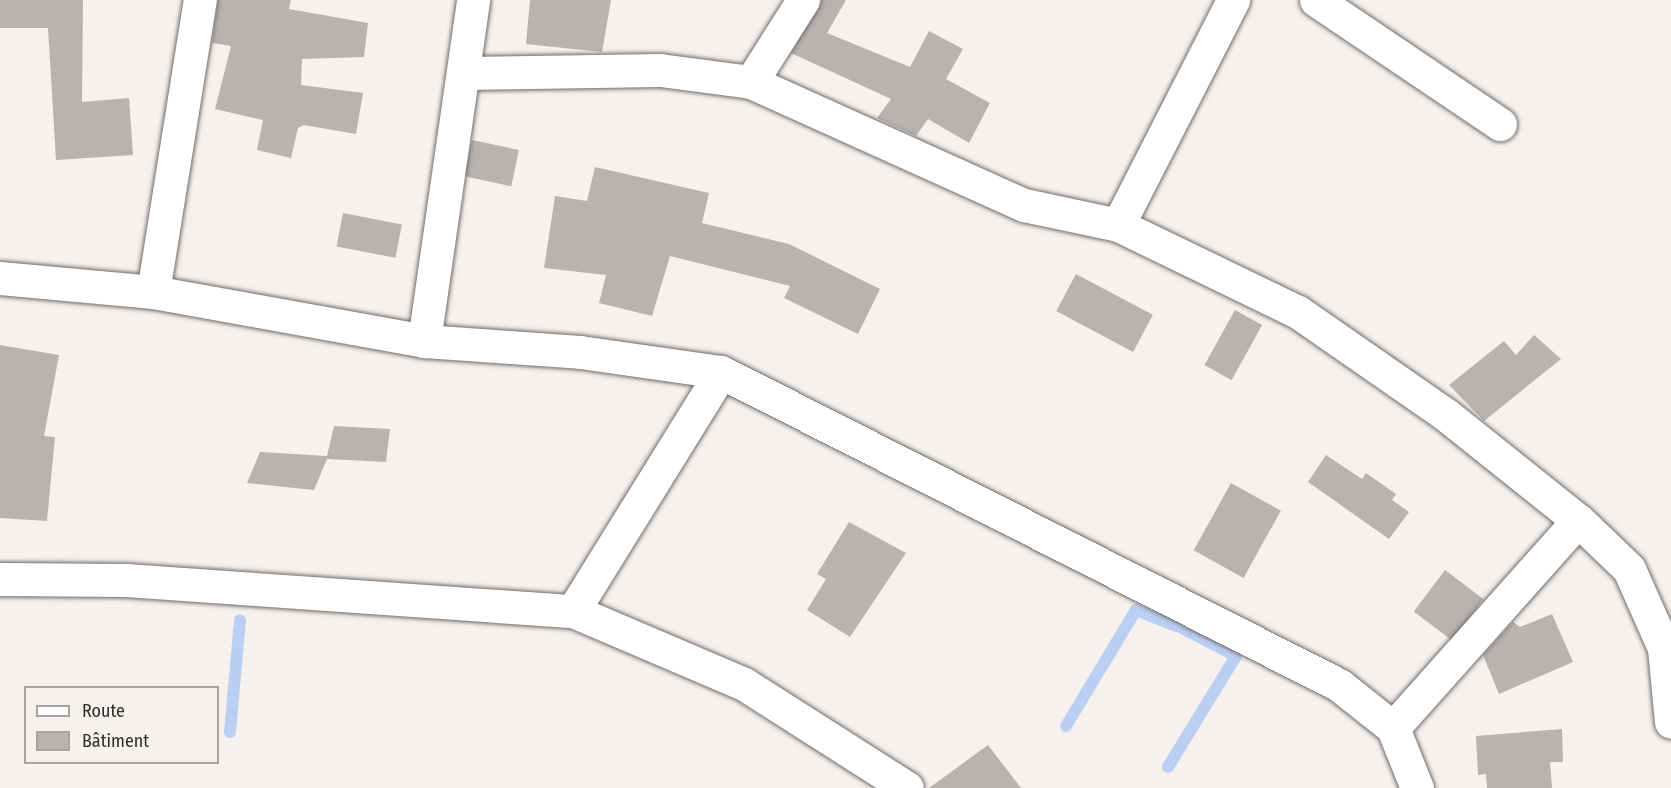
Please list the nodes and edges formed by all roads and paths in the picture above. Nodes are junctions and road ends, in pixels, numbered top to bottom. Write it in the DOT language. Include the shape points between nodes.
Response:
graph roads {
  1 [pos="200,0"];
  2 [pos="473,0"];
  3 [pos="803,0"];
  4 [pos="1233,0"];
  5 [pos="1316,0"];
  6 [pos="465,73"];
  7 [pos="751,82"];
  8 [pos="1500,124"];
  9 [pos="1118,225"];
  10 [pos="0,278"];
  11 [pos="153,292"];
  12 [pos="424,341"];
  13 [pos="722,372"];
  14 [pos="1578,520"];
  15 [pos="0,579"];
  16 [pos="573,611"];
  17 [pos="1671,723"];
  18 [pos="1393,728"];
  19 [pos="907,788"];
  20 [pos="1416,788"];
  1 -- 11 [label="street"];
  2 -- 6 [label="street"];
  3 -- 7 [label="street"];
  4 -- 9 [label="street"];
  5 -- 8 [label="street"];
  6 -- 7 [label="street" via="660,70"];
  6 -- 12 [label="street" via="441,201"];
  7 -- 9 [label="street" via="1024,205"];
  9 -- 14 [label="street" via="1298,312 1445,414"];
  10 -- 11 [label="street"];
  11 -- 12 [label="street"];
  12 -- 13 [label="street" via="580,352"];
  13 -- 16 [label="street"];
  13 -- 18 [label="street" via="1339,685"];
  14 -- 17 [label="street" via="1629,569 1664,648"];
  14 -- 18 [label="street"];
  15 -- 16 [label="street" via="126,580"];
  16 -- 19 [label="street" via="744,684"];
  18 -- 20 [label="street"];
}
